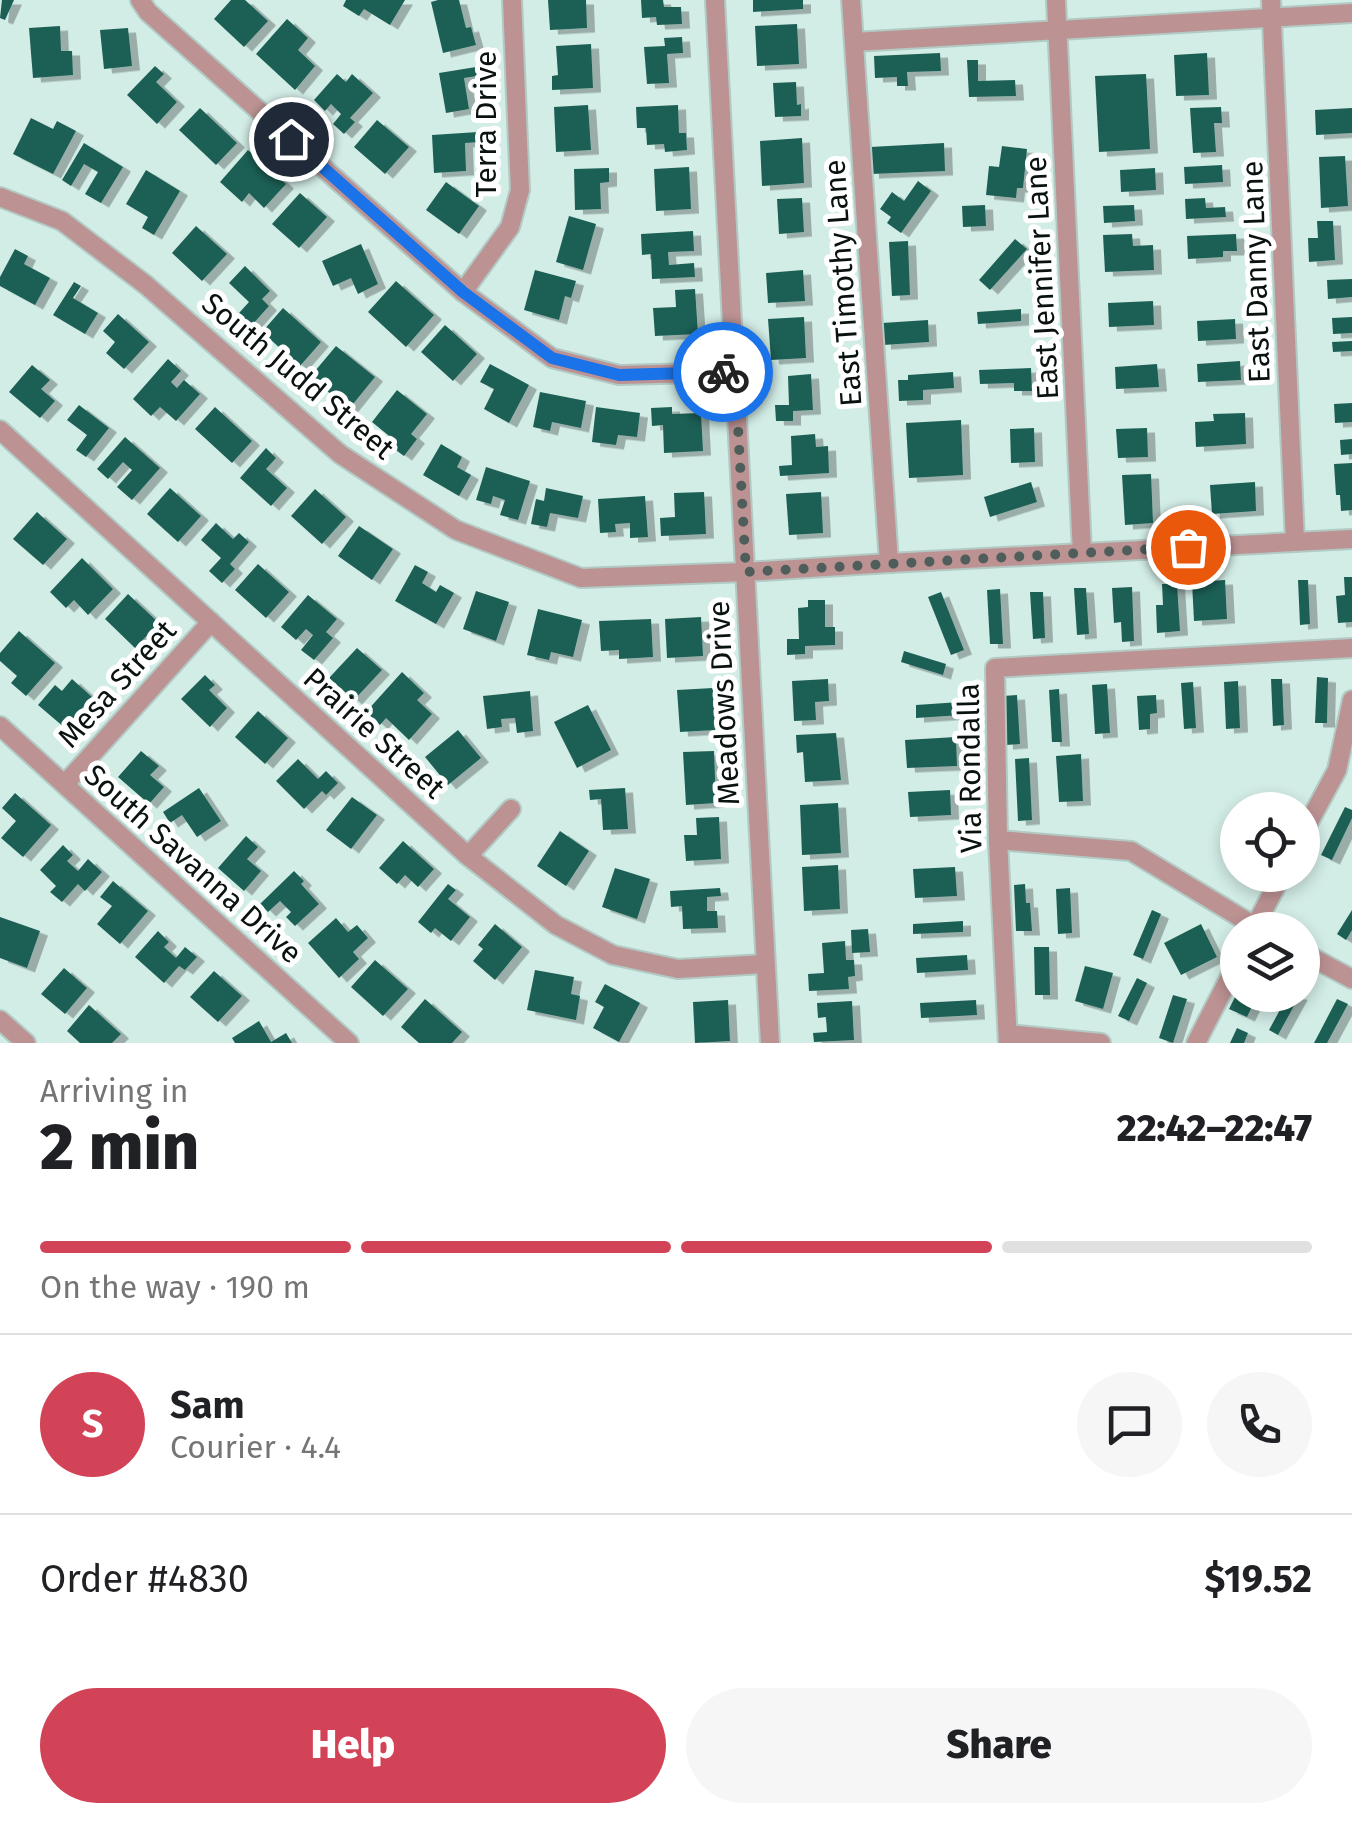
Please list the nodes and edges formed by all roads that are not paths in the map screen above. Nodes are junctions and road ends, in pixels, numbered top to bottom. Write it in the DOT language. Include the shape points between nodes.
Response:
graph roads {
  1 [pos="140,0"];
  2 [pos="512,0"];
  3 [pos="715,0"];
  4 [pos="852,0"];
  5 [pos="1056,0"];
  6 [pos="1272,9"];
  7 [pos="1352,12"];
  8 [pos="1058,30"];
  9 [pos="854,42"];
  10 [pos="0,198"];
  11 [pos="463,292"];
  12 [pos="735,372"];
  13 [pos="0,430"];
  14 [pos="1352,539"];
  15 [pos="1295,542"];
  16 [pos="1082,553"];
  17 [pos="889,562"];
  18 [pos="746,572"];
  19 [pos="211,622"];
  20 [pos="1352,648"];
  21 [pos="1352,700"];
  22 [pos="0,726"];
  23 [pos="1344,774"];
  24 [pos="64,784"];
  25 [pos="1320,809"];
  26 [pos="511,810"];
  27 [pos="998,840"];
  28 [pos="468,856"];
  29 [pos="1230,912"];
  30 [pos="1320,961"];
  31 [pos="765,964"];
  32 [pos="1352,978"];
  33 [pos="1220,996"];
  34 [pos="0,1020"];
  35 [pos="1008,1039"];
  36 [pos="26,1043"];
  37 [pos="349,1043"];
  38 [pos="770,1043"];
  39 [pos="1102,1043"];
  40 [pos="1196,1043"];
  1 -- 11 [label="street"];
  2 -- 11 [label="street, Terra Drive" via="520,190 510,227"];
  3 -- 12 [label="street, Meadows Drive"];
  4 -- 9 [label="street, East Timothy Lane"];
  5 -- 8 [label="street, East Jennifer Lane"];
  6 -- 7 [label="street"];
  6 -- 8 [label="street"];
  6 -- 15 [label="street, East Danny Lane"];
  8 -- 9 [label="street"];
  8 -- 16 [label="street, East Jennifer Lane"];
  9 -- 17 [label="street, East Timothy Lane"];
  10 -- 18 [label="street, South Judd Street" via="62,221 340,454 456,530 581,578"];
  11 -- 12 [label="street" via="552,358 619,375"];
  12 -- 18 [label="street, Meadows Drive"];
  13 -- 19 [label="street, Prairie Street"];
  14 -- 15 [label="street, South Judd Street"];
  15 -- 16 [label="street, South Judd Street"];
  16 -- 17 [label="street, South Judd Street"];
  17 -- 18 [label="street, South Judd Street"];
  18 -- 31 [label="street, Meadows Drive"];
  19 -- 24 [label="street, Mesa Street"];
  19 -- 28 [label="street, Prairie Street"];
  20 -- 27 [label="street, Via Rondalla" via="995,668"];
  21 -- 23 [label="street"];
  22 -- 24 [label="street, South Savanna Drive"];
  23 -- 25 [label="street"];
  24 -- 37 [label="street, South Savanna Drive"];
  26 -- 28 [label="street"];
  27 -- 29 [label="street" via="1132,850"];
  27 -- 35 [label="street, Via Rondalla"];
  28 -- 31 [label="street, Prairie Street" via="556,925 613,955 678,968"];
  30 -- 32 [label="street"];
  31 -- 38 [label="street, Meadows Drive"];
  33 -- 40 [label="street"];
  34 -- 36 [label="street"];
  35 -- 39 [label="street"];
}
